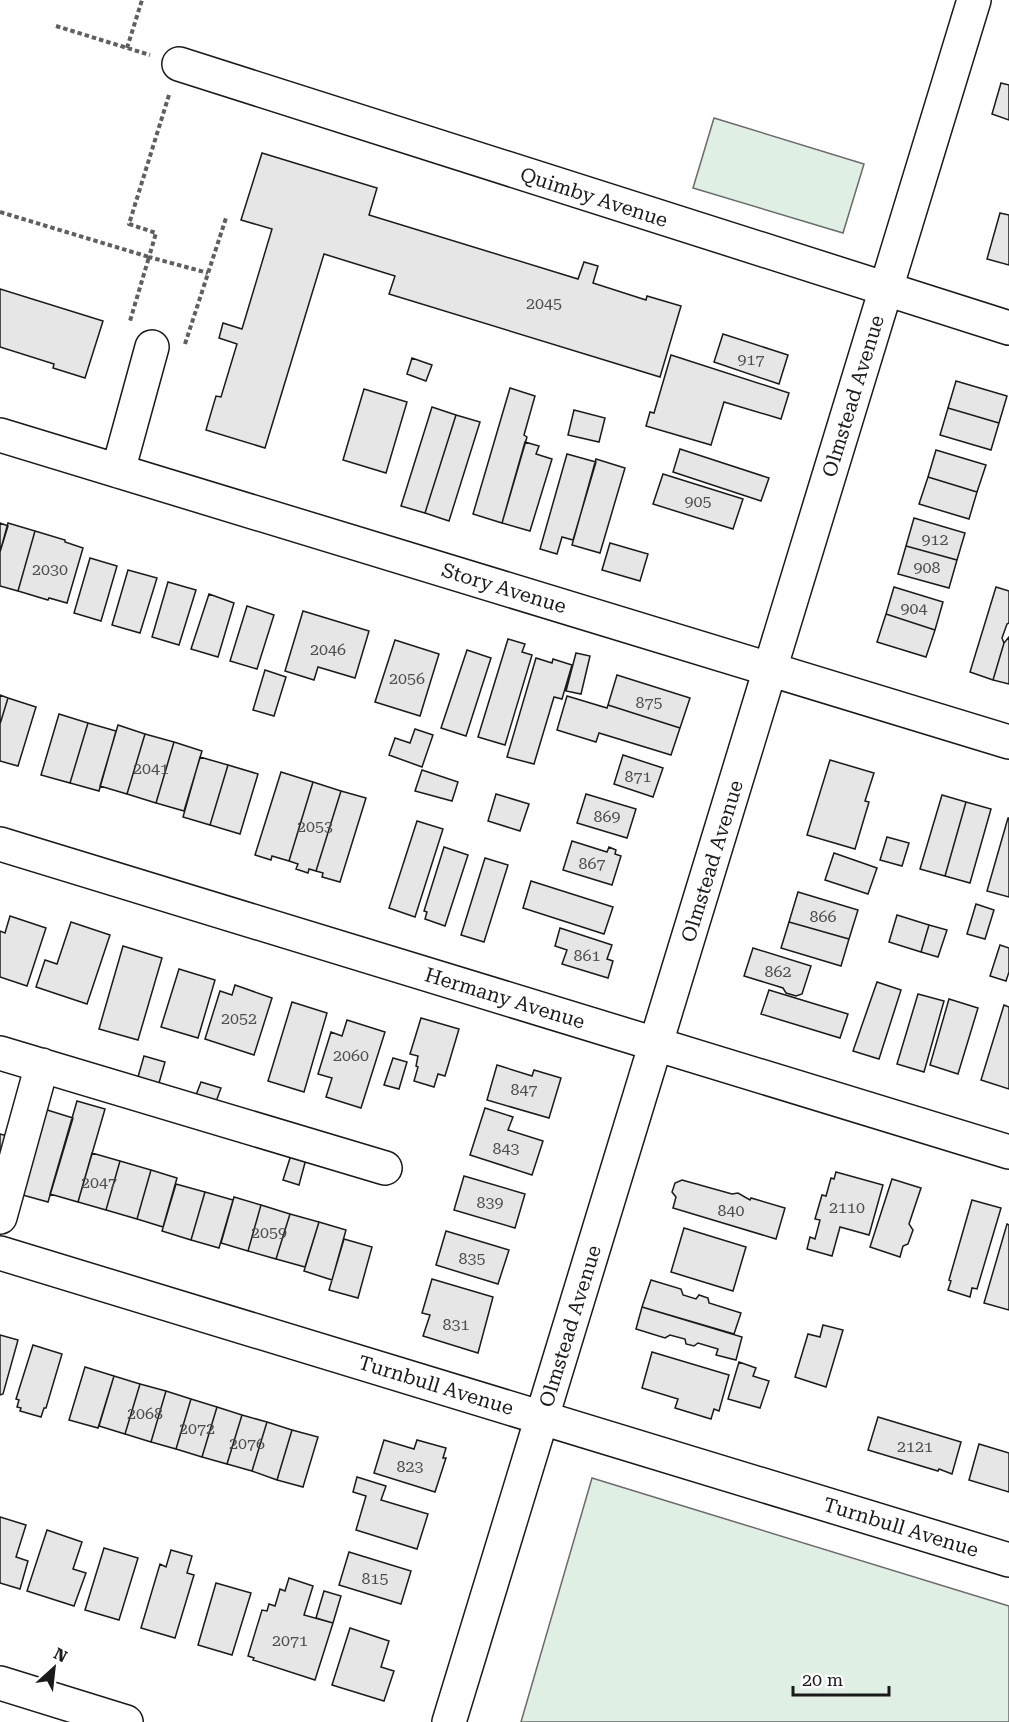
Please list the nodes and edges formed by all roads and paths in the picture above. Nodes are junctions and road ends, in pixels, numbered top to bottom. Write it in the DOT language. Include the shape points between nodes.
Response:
graph roads {
  1 [pos="142,0"];
  2 [pos="974,0"];
  3 [pos="56,26"];
  4 [pos="127,48"];
  5 [pos="175,79"];
  6 [pos="0,212"];
  7 [pos="226,218"];
  8 [pos="149,257"];
  9 [pos="208,273"];
  10 [pos="885,290"];
  11 [pos="129,324"];
  12 [pos="1009,328"];
  13 [pos="167,350"];
  14 [pos="0,435"];
  15 [pos="118,471"];
  16 [pos="771,669"];
  17 [pos="1009,742"];
  18 [pos="0,844"];
  19 [pos="656,1044"];
  20 [pos="0,1053"];
  21 [pos="42,1065"];
  22 [pos="1009,1152"];
  23 [pos="385,1168"];
  24 [pos="0,1216"];
  25 [pos="0,1253"];
  26 [pos="543,1418"];
  27 [pos="1009,1560"];
  28 [pos="0,1683"];
  29 [pos="126,1722"];
  30 [pos="449,1722"];
  1 -- 4 [label="path"];
  2 -- 10 [label="street, Olmstead Avenue"];
  3 -- 4 [label="path"];
  4 -- 5 [label="path"];
  5 -- 8 [label="path" via="129,224 156,233"];
  5 -- 10 [label="street, Quimby Avenue"];
  6 -- 8 [label="path"];
  7 -- 9 [label="path"];
  8 -- 9 [label="path"];
  8 -- 11 [label="path"];
  9 -- 13 [label="path"];
  10 -- 12 [label="street, Quimby Avenue"];
  10 -- 16 [label="street, Olmstead Avenue"];
  13 -- 15 [label="street"];
  14 -- 15 [label="street, Story Avenue"];
  15 -- 16 [label="street, Story Avenue"];
  16 -- 17 [label="street, Story Avenue"];
  16 -- 19 [label="street, Olmstead Avenue"];
  18 -- 19 [label="street, Hermany Avenue"];
  19 -- 22 [label="street, Hermany Avenue"];
  19 -- 26 [label="street, Olmstead Avenue"];
  20 -- 21 [label="street"];
  21 -- 23 [label="street"];
  21 -- 24 [label="street"];
  25 -- 26 [label="street, Turnbull Avenue"];
  26 -- 27 [label="street, Turnbull Avenue"];
  26 -- 30 [label="street, Olmstead Avenue"];
  28 -- 29 [label="street"];
}
